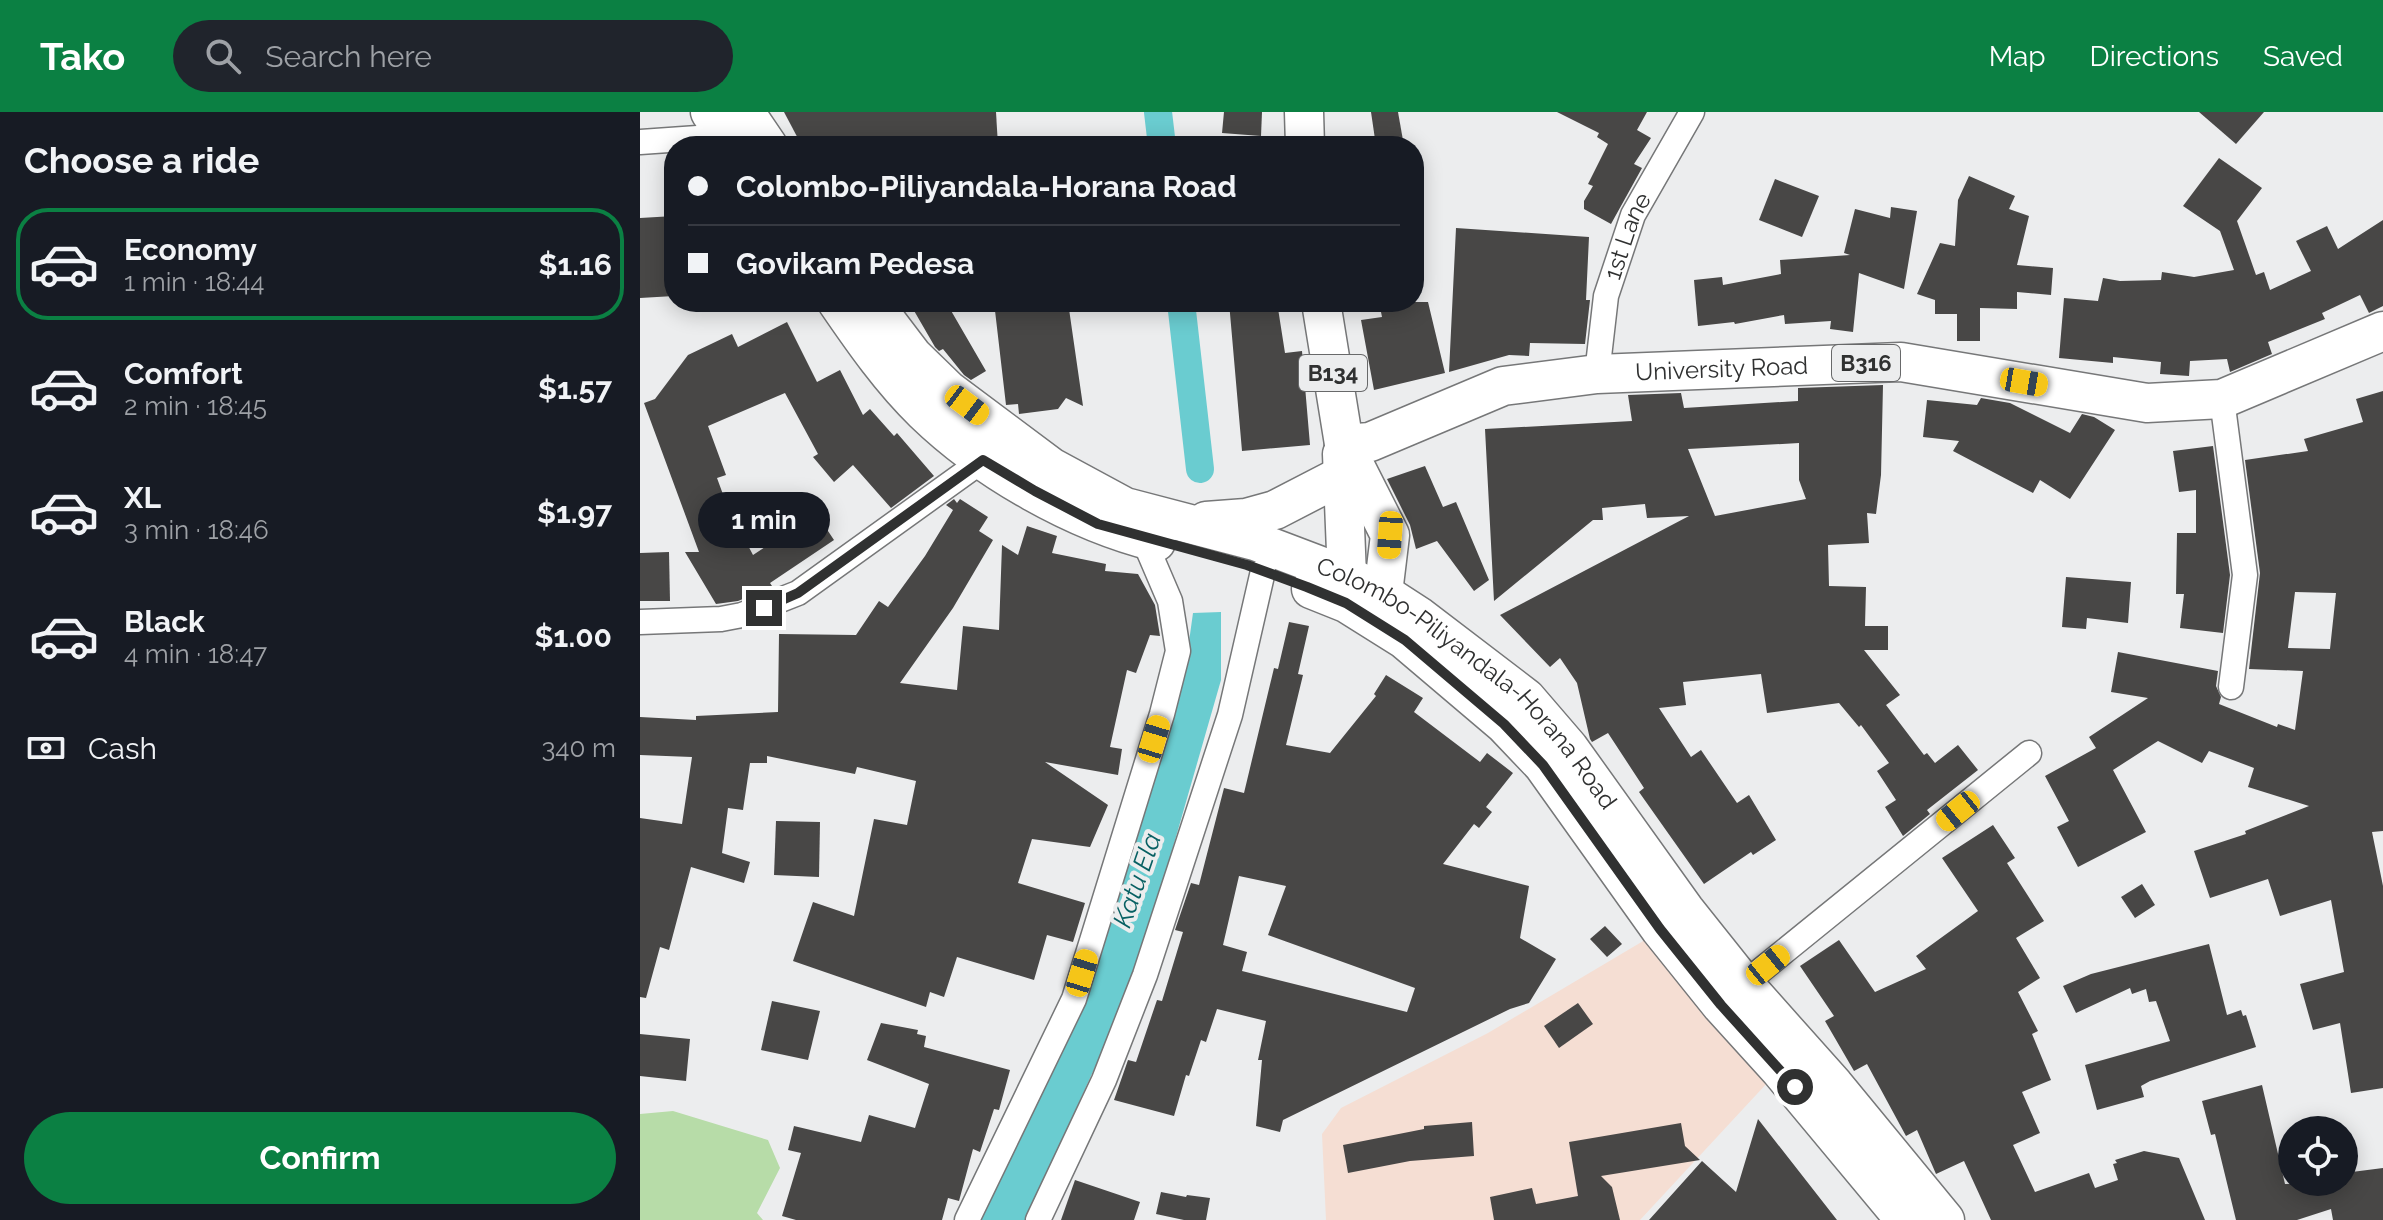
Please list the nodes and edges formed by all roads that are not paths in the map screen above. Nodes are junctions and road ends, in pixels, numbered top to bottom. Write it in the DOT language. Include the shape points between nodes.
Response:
graph roads {
  1 [pos="1304,112"];
  2 [pos="1692,112"];
  3 [pos="729,126"];
  4 [pos="673,136"];
  5 [pos="748,136"];
  6 [pos="1305,136"];
  7 [pos="664,138"];
  8 [pos="640,142"];
  9 [pos="844,312"];
  10 [pos="880,312"];
  11 [pos="1322,312"];
  12 [pos="2383,331"];
  13 [pos="1597,374"];
  14 [pos="2222,399"];
  15 [pos="995,447"];
  16 [pos="1343,460"];
  17 [pos="1187,523"];
  18 [pos="1390,535"];
  19 [pos="1143,538"];
  20 [pos="1263,571"];
  21 [pos="1347,576"];
  22 [pos="1383,593"];
  23 [pos="640,622"];
  24 [pos="1453,641"];
  25 [pos="2231,687"];
  26 [pos="2029,753"];
  27 [pos="1744,984"];
  28 [pos="1822,1095"];
  29 [pos="967,1220"];
  30 [pos="1038,1220"];
  31 [pos="1905,1220"];
  32 [pos="1945,1220"];
  1 -- 6 [label="main road"];
  2 -- 13 [label="street, 1st Lane" via="1633,215 1606,296"];
  3 -- 4 [label="street"];
  3 -- 5 [label="main road"];
  7 -- 8 [label="street"];
  9 -- 15 [label="main road, Colombo-Piliyandala-Horana Road" via="925,413"];
  10 -- 15 [label="main road, Colombo-Piliyandala-Horana Road"];
  11 -- 16 [label="main road, B134"];
  12 -- 14 [label="main road, University Road / B316"];
  13 -- 14 [label="main road, University Road / B316" via="1901,362 2147,403"];
  13 -- 16 [label="main road, University Road / B316" via="1503,386 1370,442"];
  14 -- 25 [label="street" via="2245,575"];
  15 -- 17 [label="main road, Colombo-Piliyandala-Horana Road" via="1051,467 1125,507"];
  15 -- 19 [label="main road, Colombo-Piliyandala-Horana Road" via="1075,513"];
  15 -- 23 [label="street" via="798,593 731,617"];
  16 -- 17 [label="main road, University Road" via="1275,510"];
  16 -- 18 [label="main road, B134"];
  16 -- 21 [label="main road, B134"];
  17 -- 21 [label="main road, Colombo-Piliyandala-Horana Road" via="1255,541"];
  18 -- 22 [label="main road"];
  18 -- 24 [label="main road"];
  19 -- 20 [label="main road, Colombo-Piliyandala-Horana Road"];
  19 -- 29 [label="street" via="1170,601 1178,651 1172,676 1074,999"];
  20 -- 28 [label="main road, Colombo-Piliyandala-Horana Road" via="1346,603 1405,640 1504,724 1543,765 1721,1005"];
  20 -- 30 [label="street" via="1230,715 1145,975 1104,1080"];
  21 -- 22 [label="main road, Colombo-Piliyandala-Horana Road"];
  22 -- 24 [label="main road, Colombo-Piliyandala-Horana Road"];
  24 -- 27 [label="main road, Colombo-Piliyandala-Horana Road" via="1526,698 1569,748"];
  26 -- 27 [label="street"];
  27 -- 28 [label="main road, Colombo-Piliyandala-Horana Road"];
  28 -- 31 [label="main road, Colombo-Piliyandala-Horana Road"];
  28 -- 32 [label="main road, Colombo-Piliyandala-Horana Road"];
}
